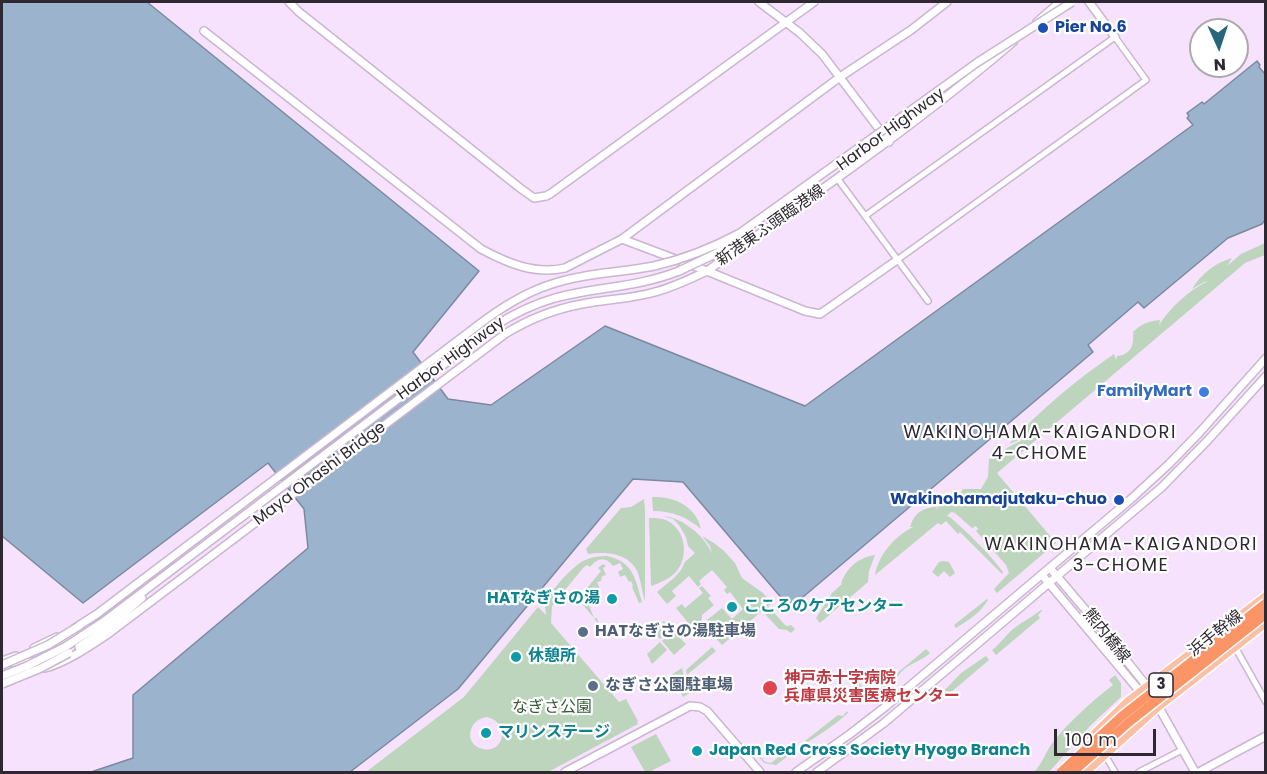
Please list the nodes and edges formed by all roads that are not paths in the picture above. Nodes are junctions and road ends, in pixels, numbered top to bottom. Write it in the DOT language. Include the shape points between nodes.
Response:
graph roads {
  1 [pos="289,2"];
  2 [pos="759,2"];
  3 [pos="814,2"];
  4 [pos="947,2"];
  5 [pos="1060,2"];
  6 [pos="1072,2"];
  7 [pos="1079,2"];
  8 [pos="1089,2"];
  9 [pos="786,22"];
  10 [pos="204,31"];
  11 [pos="1114,37"];
  12 [pos="840,77"];
  13 [pos="889,142"];
  14 [pos="837,178"];
  15 [pos="865,216"];
  16 [pos="622,239"];
  17 [pos="897,260"];
  18 [pos="706,271"];
  19 [pos="928,301"];
  20 [pos="1266,358"];
  21 [pos="1266,376"];
  22 [pos="198,550"];
  23 [pos="1050,568"];
  24 [pos="1042,575"];
  25 [pos="1057,576"];
  26 [pos="1049,583"];
  27 [pos="1266,596"];
  28 [pos="1266,603"];
  29 [pos="1266,614"];
  30 [pos="1266,623"];
  31 [pos="1235,647"];
  32 [pos="77,653"];
  33 [pos="2,663"];
  34 [pos="2,674"];
  35 [pos="2,684"];
  36 [pos="1144,689"];
  37 [pos="1266,702"];
  38 [pos="1158,707"];
  39 [pos="1266,736"];
  40 [pos="1182,750"];
  41 [pos="1105,755"];
  42 [pos="565,772"];
  43 [pos="760,772"];
  44 [pos="796,772"];
  45 [pos="817,772"];
  46 [pos="1062,772"];
  47 [pos="1073,772"];
  48 [pos="1086,772"];
  49 [pos="1115,772"];
  50 [pos="1139,772"];
  51 [pos="1197,772"];
  1 -- 9 [label="street" via="534,198 550,194"];
  2 -- 9 [label="street"];
  3 -- 9 [label="street"];
  4 -- 12 [label="street"];
  5 -- 13 [label="street, 新港東ふ頭臨港線"];
  6 -- 33 [label="street, Harbor Highway, bridge" via="978,62 740,233 688,257 565,280 505,306 97,614 48,645"];
  7 -- 22 [label="street, Harbor Highway, bridge" via="982,64 715,254 665,277 540,303 496,325"];
  8 -- 11 [label="street"];
  9 -- 12 [label="street" via="822,54"];
  10 -- 16 [label="street" via="481,249 505,262 555,271"];
  11 -- 15 [label="street"];
  11 -- 17 [label="street" via="1146,80"];
  12 -- 13 [label="street"];
  12 -- 16 [label="street"];
  13 -- 14 [label="street, 新港東ふ頭臨港線"];
  14 -- 15 [label="street"];
  14 -- 18 [label="street, 新港東ふ頭臨港線"];
  15 -- 17 [label="street"];
  16 -- 18 [label="street"];
  17 -- 18 [label="street" via="820,314"];
  17 -- 19 [label="street"];
  18 -- 32 [label="street, Maya Ohashi Bridge" via="654,293 546,313 506,334 108,634"];
  20 -- 23 [label="street" via="1169,464"];
  21 -- 25 [label="street" via="1162,487"];
  22 -- 34 [label="street, Harbor Highway, bridge" via="86,634 46,657"];
  22 -- 35 [label="street, bridge" via="108,627 40,668"];
  23 -- 24 [label="street"];
  23 -- 25 [label="street, 熊内橋線"];
  24 -- 26 [label="street, 熊内橋線"];
  24 -- 44 [label="street" via="885,707"];
  25 -- 26 [label="street"];
  25 -- 36 [label="street, 熊内橋線"];
  26 -- 36 [label="street, 熊内橋線"];
  26 -- 45 [label="street" via="884,723"];
  27 -- 36 [label="main road, 浜手幹線"];
  28 -- 46 [label="highway, 3, bridge" via="1122,716"];
  29 -- 47 [label="highway, 3, bridge" via="1128,723"];
  30 -- 31 [label="main road, 浜手幹線"];
  31 -- 37 [label="street"];
  31 -- 38 [label="main road, 浜手幹線"];
  32 -- 33 [label="street, Maya Ohashi Bridge"];
  32 -- 34 [label="street, Maya Ohashi Bridge" via="52,666"];
  36 -- 38 [label="street, 熊内橋線"];
  36 -- 46 [label="main road, 浜手幹線" via="1093,735"];
  38 -- 40 [label="street, 熊内橋線"];
  38 -- 41 [label="main road, 浜手幹線"];
  39 -- 51 [label="street"];
  40 -- 50 [label="street"];
  40 -- 51 [label="street, 熊内橋線"];
  41 -- 48 [label="main road, 浜手幹線"];
  41 -- 49 [label="street"];
  42 -- 43 [label="street" via="690,706 707,711"];
}
